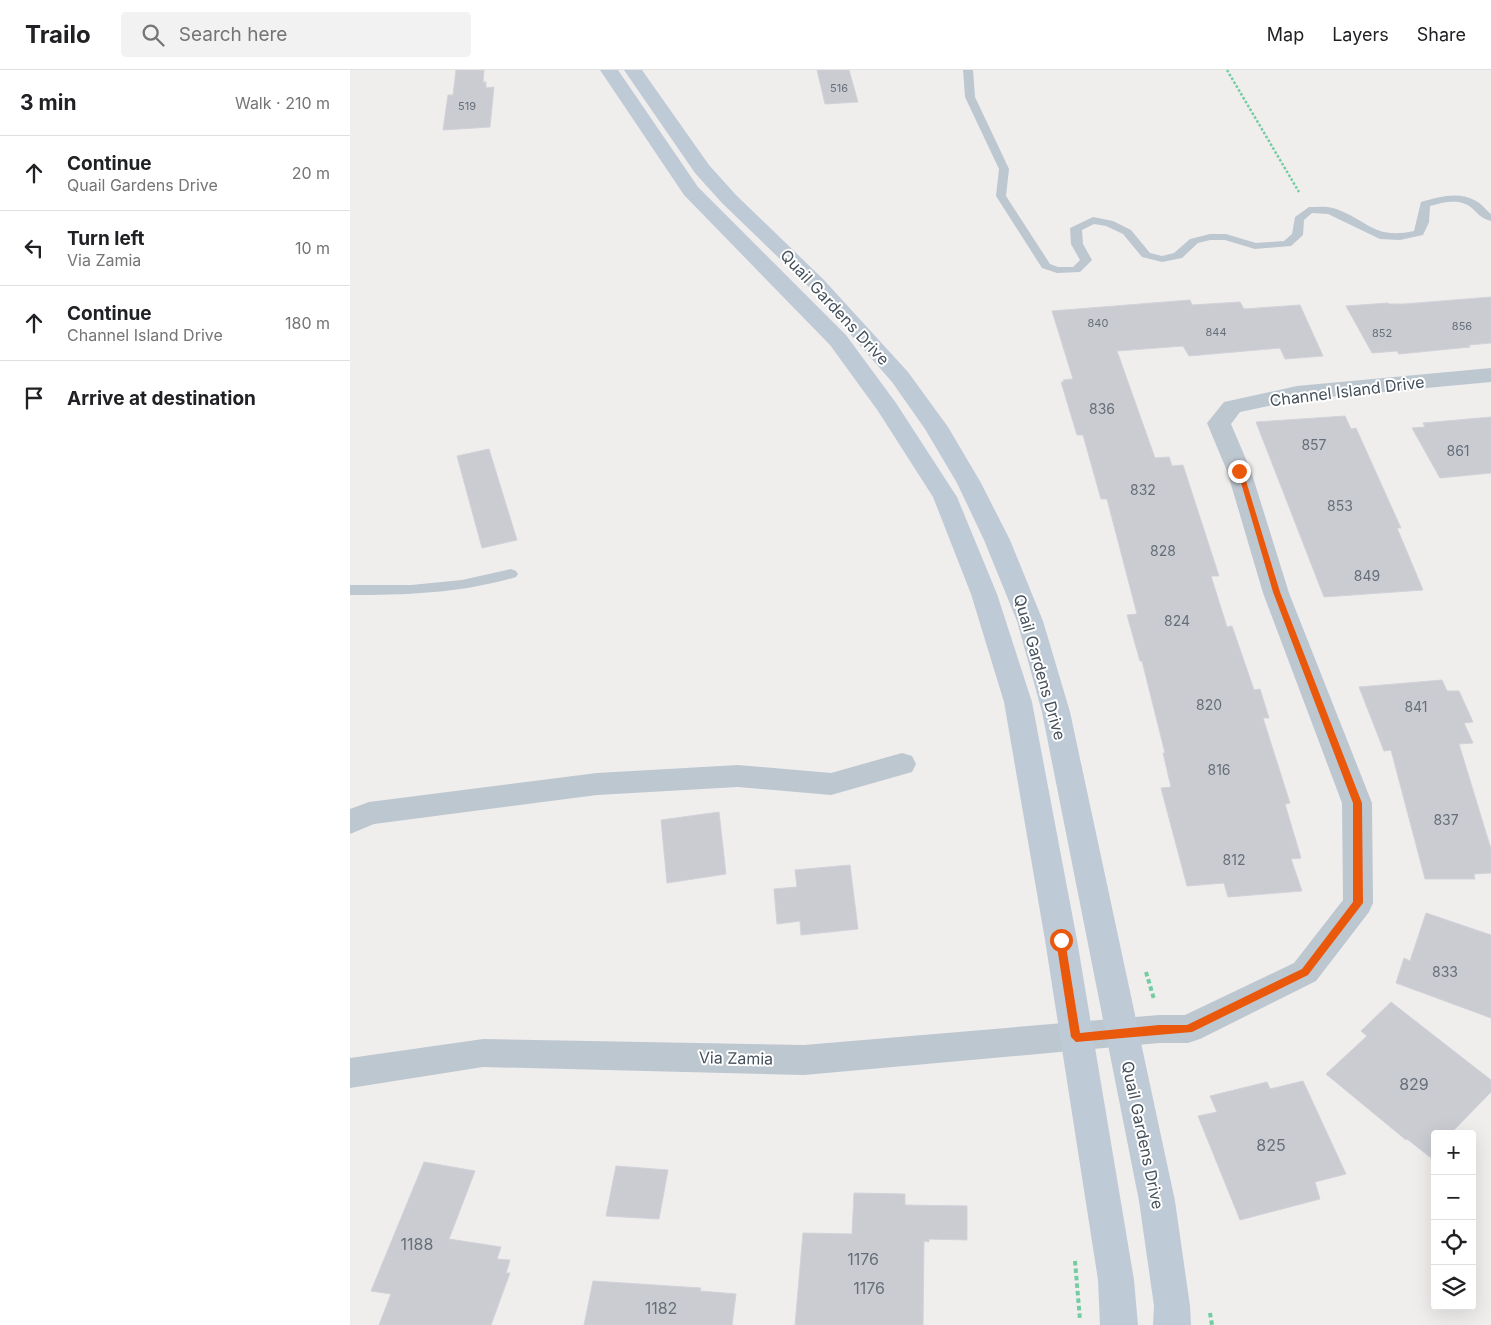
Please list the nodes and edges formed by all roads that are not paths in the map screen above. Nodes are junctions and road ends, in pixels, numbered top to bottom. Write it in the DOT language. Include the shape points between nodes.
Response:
graph roads {
  1 [pos="609,70"];
  2 [pos="633,70"];
  3 [pos="968,70"];
  4 [pos="1491,218"];
  5 [pos="1491,375"];
  6 [pos="512,574"];
  7 [pos="350,590"];
  8 [pos="902,764"];
  9 [pos="350,822"];
  10 [pos="1122,1033"];
  11 [pos="1076,1037"];
  12 [pos="350,1073"];
  13 [pos="1119,1325"];
  14 [pos="1172,1325"];
  1 -- 11 [label="main road, Quail Gardens Drive" via="691,191 838,340 888,408 946,497 984,594 1018,702"];
  2 -- 10 [label="main road, Quail Gardens Drive" via="702,169 817,284 900,378 936,427 969,483 997,540 1030,621 1056,712"];
  3 -- 4 [label="lane" via="970,97 1004,170 1001,196 1046,266 1057,270 1076,270 1086,260 1077,244 1076,228 1093,220 1127,232 1146,255 1162,258 1178,256 1194,241 1210,237 1226,237 1256,246 1288,244 1297,235 1299,219 1309,210 1330,211 1380,236 1400,237 1419,233 1425,204 1451,198 1472,203"];
  5 -- 10 [label="street, Channel Island Drive" via="1297,393 1232,407 1219,423 1239,471 1276,592 1357,803 1358,903 1305,972 1188,1029"];
  6 -- 7 [label="lane" via="462,585"];
  8 -- 9 [label="street" via="831,784 738,776 597,784 369,813"];
  10 -- 11 [label="street, Via Zamia"];
  10 -- 14 [label="main road, Quail Gardens Drive" via="1157,1201"];
  11 -- 12 [label="street, Via Zamia" via="804,1060 483,1053"];
  11 -- 13 [label="main road, Quail Gardens Drive" via="1116,1280"];
}
